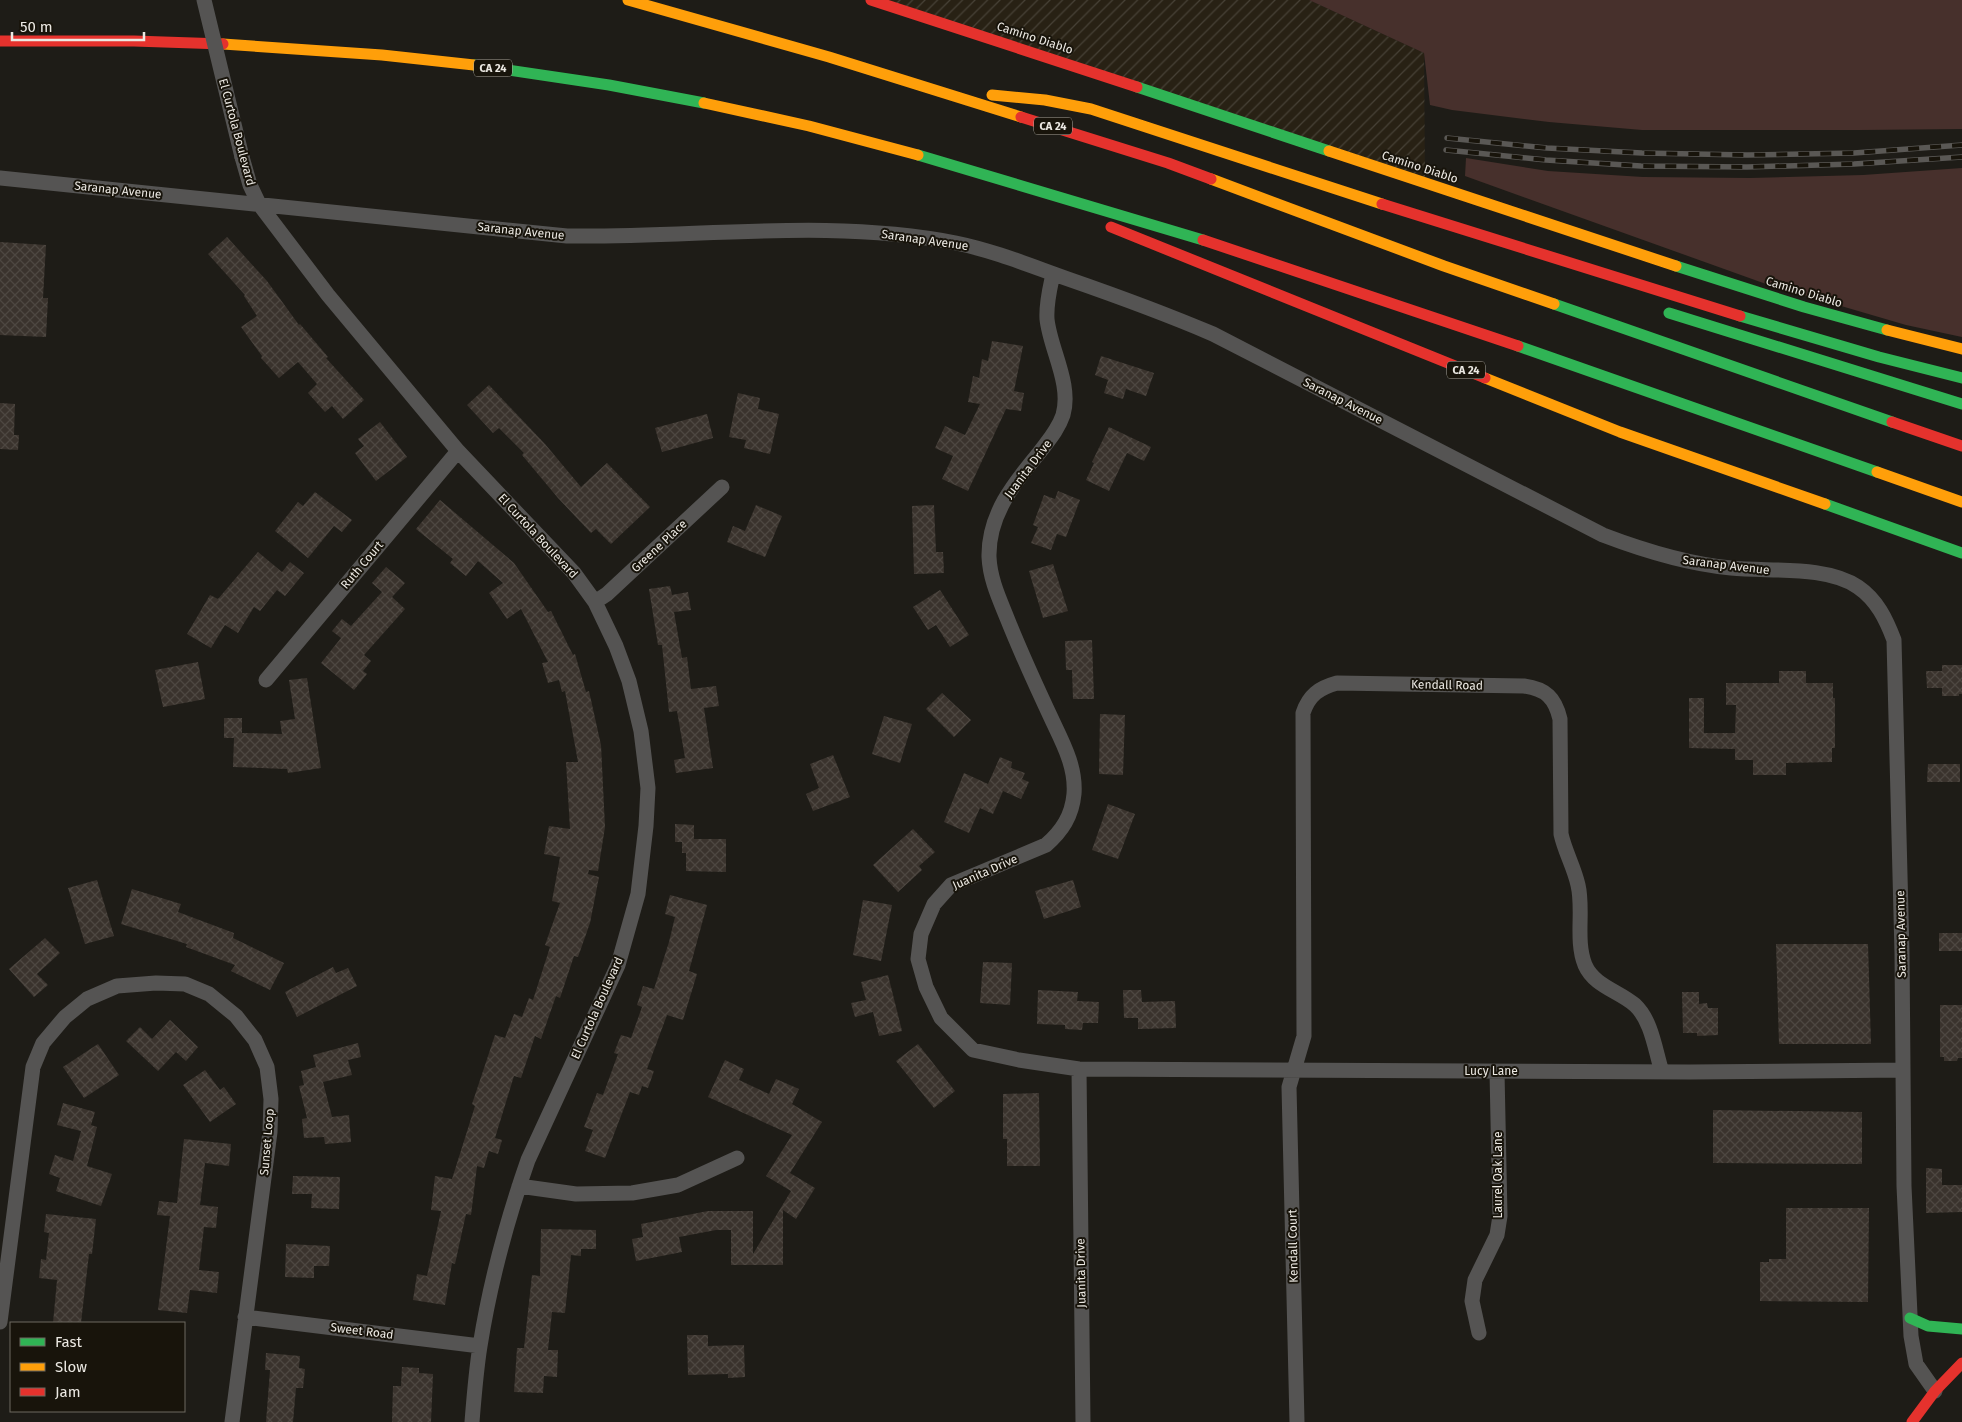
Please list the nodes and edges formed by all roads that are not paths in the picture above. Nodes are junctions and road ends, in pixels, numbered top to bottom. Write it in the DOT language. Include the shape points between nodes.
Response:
graph roads {
  1 [pos="204,0"];
  2 [pos="628,0"];
  3 [pos="871,0"];
  4 [pos="0,41"];
  5 [pos="938,90"];
  6 [pos="1168,163"];
  7 [pos="976,170"];
  8 [pos="1224,172"];
  9 [pos="0,178"];
  10 [pos="259,204"];
  11 [pos="1053,274"];
  12 [pos="1656,309"];
  13 [pos="1962,349"];
  14 [pos="1962,378"];
  15 [pos="1962,404"];
  16 [pos="1962,446"];
  17 [pos="458,451"];
  18 [pos="722,487"];
  19 [pos="1962,502"];
  20 [pos="1962,553"];
  21 [pos="595,602"];
  22 [pos="266,680"];
  23 [pos="1079,1069"];
  24 [pos="1295,1070"];
  25 [pos="1902,1070"];
  26 [pos="1497,1072"];
  27 [pos="1662,1072"];
  28 [pos="737,1158"];
  29 [pos="519,1186"];
  30 [pos="245,1317"];
  31 [pos="1910,1318"];
  32 [pos="0,1322"];
  33 [pos="1962,1329"];
  34 [pos="1479,1333"];
  35 [pos="480,1346"];
  36 [pos="1962,1363"];
  37 [pos="1935,1391"];
  38 [pos="232,1422"];
  39 [pos="472,1422"];
  40 [pos="1083,1422"];
  41 [pos="1297,1422"];
  42 [pos="1912,1422"];
  1 -- 10 [label="street, El Curtola Boulevard, bridge" via="242,157"];
  2 -- 5 [label="main road, CA 24"];
  3 -- 13 [label="main road, Camino Diablo" via="1755,291 1905,336"];
  4 -- 7 [label="main road, CA 24" via="150,41 264,46 379,55 520,72 755,113"];
  5 -- 6 [label="main road, CA 24"];
  5 -- 14 [label="main road" via="1045,100 1091,109 1567,263 1849,348"];
  6 -- 8 [label="main road"];
  6 -- 16 [label="main road, CA 24" via="1444,266"];
  7 -- 19 [label="main road" via="1286,266"];
  7 -- 20 [label="main road, CA 24" via="1620,432"];
  9 -- 10 [label="street, Saranap Avenue"];
  10 -- 11 [label="street, Saranap Avenue" via="567,236 851,231 956,243 1001,254"];
  10 -- 17 [label="street, El Curtola Boulevard" via="334,302"];
  11 -- 23 [label="street, Juanita Drive" via="1047,318 1062,380 1064,413 1058,429 1009,490 995,523 989,555 991,576 1004,611 1070,759 1074,780 1072,806 1068,821 1046,845 951,885 934,904 921,934 918,959 926,987 941,1018 973,1050"];
  11 -- 25 [label="street, Saranap Avenue" via="1213,334 1625,544 1683,562 1839,578 1857,586 1874,600 1894,640 1901,865"];
  12 -- 15 [label="main road"];
  17 -- 21 [label="street, El Curtola Boulevard" via="574,573"];
  17 -- 22 [label="street, Ruth Court"];
  18 -- 21 [label="street, Greene Place"];
  21 -- 29 [label="street, El Curtola Boulevard" via="629,680 640,731 648,788 638,894 618,965"];
  23 -- 24 [label="street, Lucy Lane"];
  23 -- 40 [label="street, Juanita Drive"];
  24 -- 26 [label="street, Lucy Lane"];
  24 -- 27 [label="street, Kendall Road" via="1304,1036 1303,713 1313,694 1337,683 1524,686 1537,688 1548,695 1556,705 1560,719 1561,834 1578,884 1585,965 1598,981 1634,1005 1646,1019"];
  24 -- 41 [label="street, Kendall Court" via="1290,1087"];
  25 -- 27 [label="street, Lucy Lane"];
  25 -- 31 [label="street, Saranap Avenue"];
  26 -- 27 [label="street, Lucy Lane"];
  26 -- 34 [label="street, Laurel Oak Lane" via="1500,1216 1497,1235 1475,1280 1472,1301"];
  28 -- 29 [label="street" via="678,1185 632,1193 576,1194"];
  29 -- 35 [label="street, El Curtola Boulevard" via="499,1252"];
  30 -- 32 [label="street, Sunset Loop" via="270,1132 271,1099 267,1067 255,1040 236,1016 209,994 185,984 156,983 117,986 87,999 65,1017 43,1043 33,1068"];
  30 -- 35 [label="street, Sweet Road"];
  30 -- 38 [label="street, Sunset Loop"];
  31 -- 33 [label="main road" via="1933,1327"];
  31 -- 37 [label="street, Saranap Avenue" via="1916,1364"];
  35 -- 39 [label="street, El Curtola Boulevard"];
  36 -- 37 [label="main road"];
  37 -- 42 [label="main road"];
}
